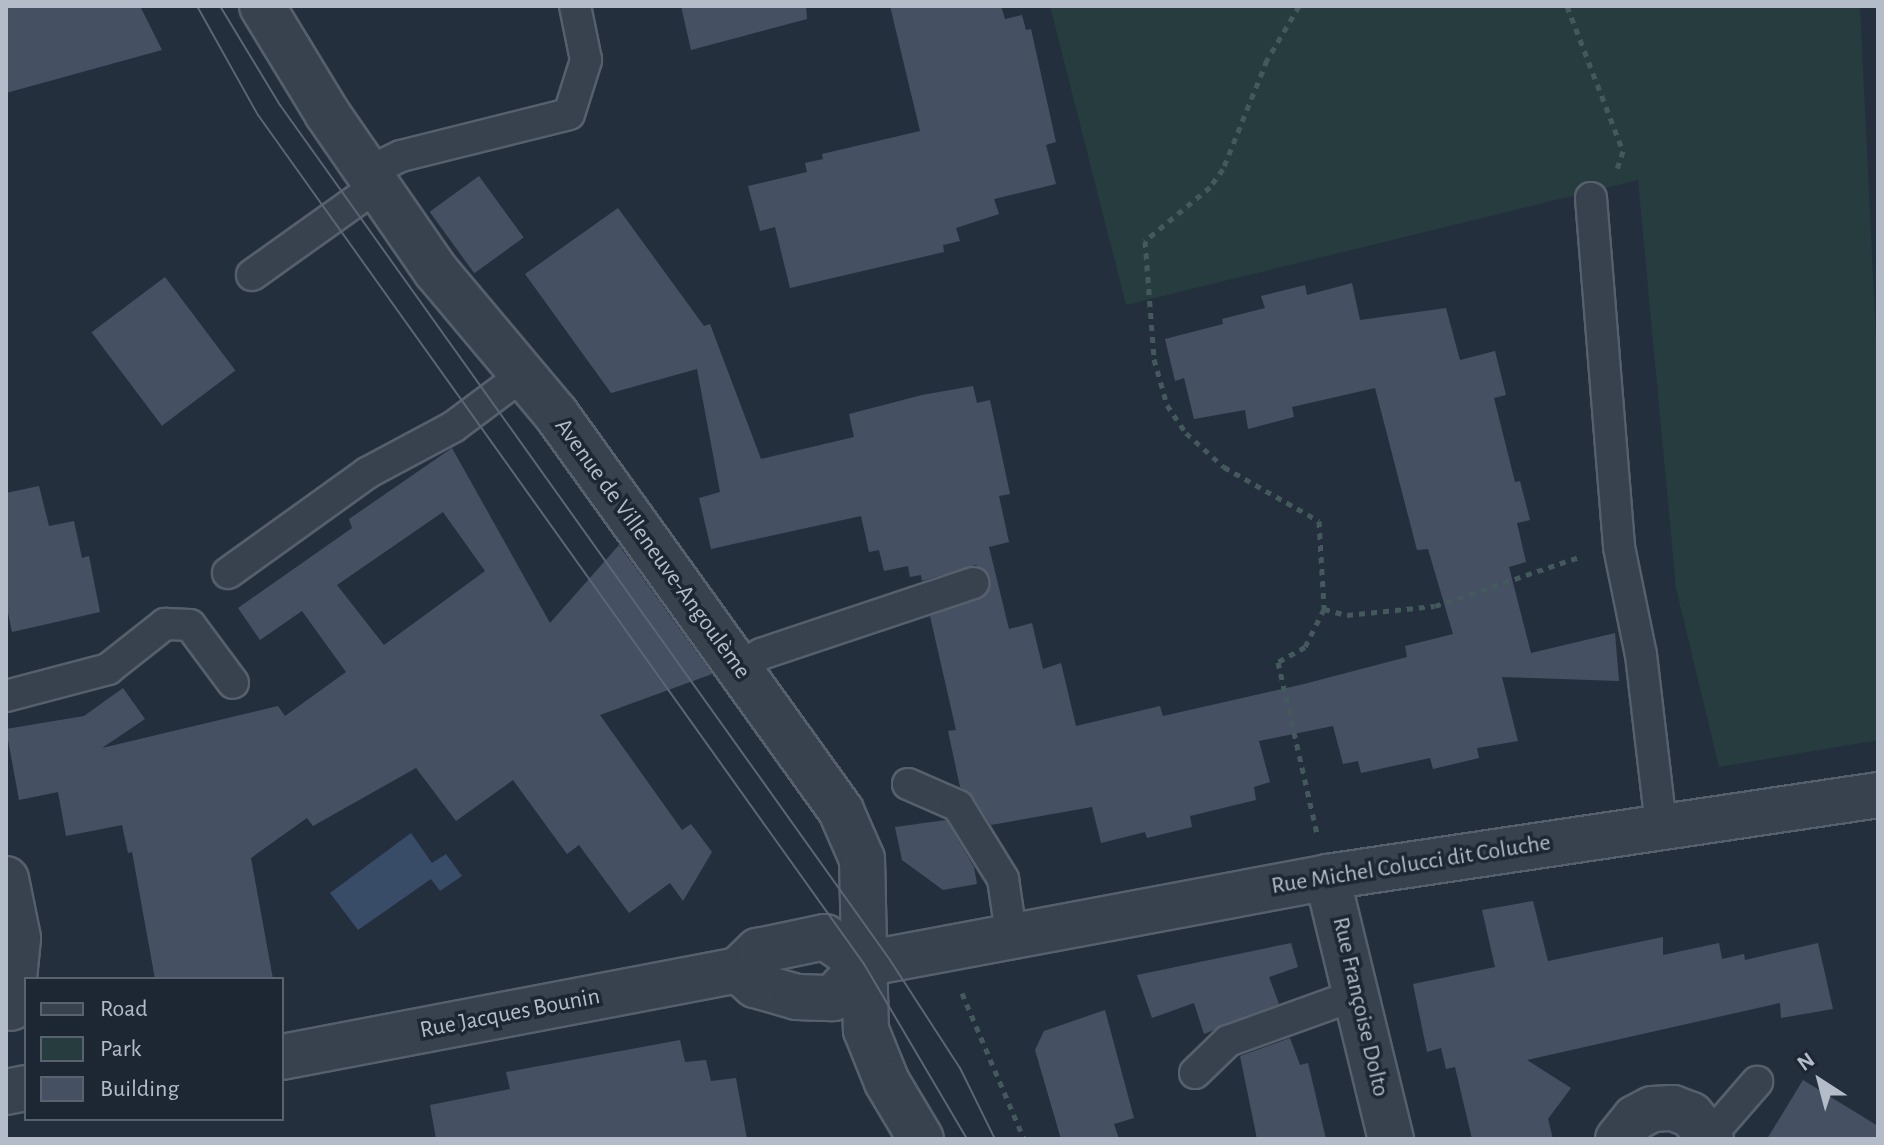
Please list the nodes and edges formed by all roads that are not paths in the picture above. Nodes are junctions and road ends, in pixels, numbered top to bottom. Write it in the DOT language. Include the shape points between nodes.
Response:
graph roads {
  1 [pos="262,6"];
  2 [pos="575,6"];
  3 [pos="372,179"];
  4 [pos="1591,198"];
  5 [pos="252,275"];
  6 [pos="520,377"];
  7 [pos="228,573"];
  8 [pos="973,583"];
  9 [pos="739,669"];
  10 [pos="233,683"];
  11 [pos="6,696"];
  12 [pos="908,784"];
  13 [pos="1878,795"];
  14 [pos="1661,825"];
  15 [pos="1327,877"];
  16 [pos="6,879"];
  17 [pos="1012,940"];
  18 [pos="864,964"];
  19 [pos="738,970"];
  20 [pos="1356,995"];
  21 [pos="14,1010"];
  22 [pos="284,1057"];
  23 [pos="1195,1073"];
  24 [pos="1757,1082"];
  25 [pos="1710,1138"];
  26 [pos="921,1139"];
  27 [pos="1391,1139"];
  28 [pos="1618,1139"];
  1 -- 3 [label="street, Avenue de Villeneuve-Angoulème"];
  2 -- 3 [label="lane" via="586,60 569,114 401,156"];
  3 -- 5 [label="lane"];
  3 -- 6 [label="street, Avenue de Villeneuve-Angoulème"];
  4 -- 14 [label="lane" via="1629,657"];
  6 -- 7 [label="lane" via="453,427 367,473"];
  6 -- 9 [label="street, Avenue de Villeneuve-Angoulème" via="556,414"];
  8 -- 9 [label="lane" via="761,654"];
  9 -- 18 [label="street, Avenue de Villeneuve-Angoulème" via="848,825 862,859"];
  10 -- 11 [label="lane" via="190,625 165,624 108,669"];
  12 -- 17 [label="lane" via="958,806 966,817 1003,879"];
  13 -- 14 [label="street, Rue Michel Colucci dit Coluche"];
  14 -- 15 [label="street, Rue Michel Colucci dit Coluche"];
  15 -- 17 [label="street, Rue Michel Colucci dit Coluche"];
  15 -- 20 [label="street, Rue Françoise Dolto"];
  16 -- 21 [label="street" via="18,938"];
  17 -- 18 [label="street, Rue Michel Colucci dit Coluche" via="953,968"];
  18 -- 19 [label="street, Rue Jacques Bounin" via="825,937 758,951"];
  18 -- 19 [label="street" via="833,998 797,997 755,985"];
  18 -- 26 [label="street, Avenue de Villeneuve-Angoulème" via="866,1030 887,1082"];
  19 -- 22 [label="street, Rue Jacques Bounin"];
  20 -- 23 [label="lane" via="1228,1041"];
  20 -- 27 [label="street, Rue Françoise Dolto"];
  24 -- 25 [label="lane"];
  25 -- 28 [label="street" via="1691,1115 1652,1109 1635,1118"];
}
